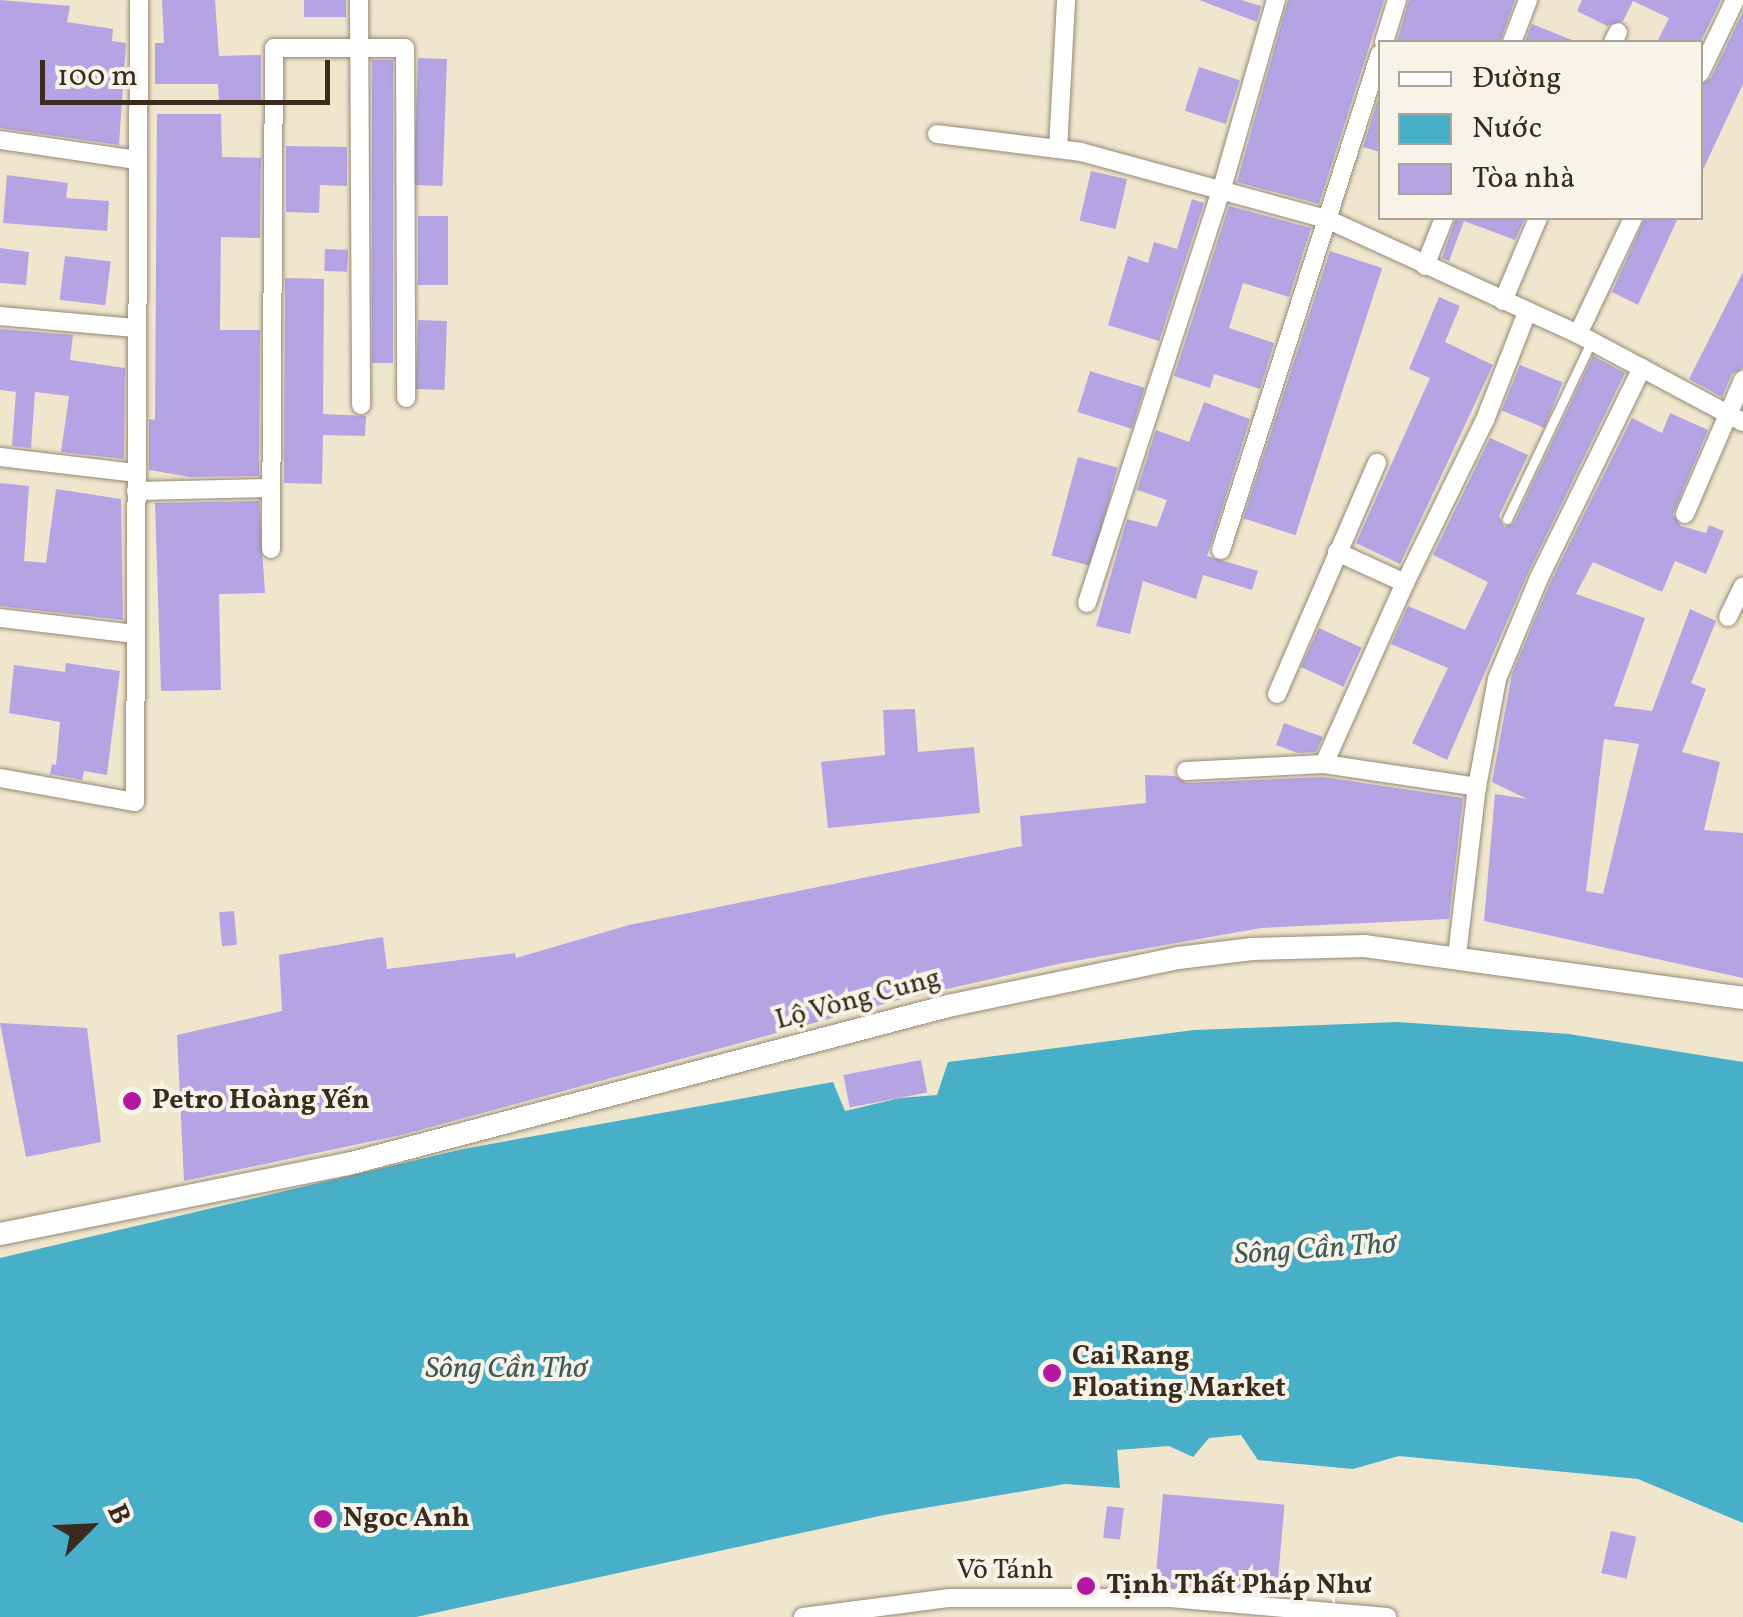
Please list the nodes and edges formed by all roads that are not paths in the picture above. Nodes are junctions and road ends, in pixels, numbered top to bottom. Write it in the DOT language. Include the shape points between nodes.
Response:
graph roads {
  1 [pos="139,0"];
  2 [pos="359,0"];
  3 [pos="1066,0"];
  4 [pos="1276,0"];
  5 [pos="1397,0"];
  6 [pos="1528,0"];
  7 [pos="1735,0"];
  8 [pos="1743,4"];
  9 [pos="1385,40"];
  10 [pos="1513,40"];
  11 [pos="359,48"];
  12 [pos="1378,60"];
  13 [pos="1703,68"];
  14 [pos="937,134"];
  15 [pos="0,140"];
  16 [pos="1058,149"];
  17 [pos="137,160"];
  18 [pos="1222,188"];
  19 [pos="1328,220"];
  20 [pos="1443,220"];
  21 [pos="1537,220"];
  22 [pos="1632,220"];
  23 [pos="1426,266"];
  24 [pos="1503,301"];
  25 [pos="1527,312"];
  26 [pos="0,316"];
  27 [pos="134,328"];
  28 [pos="1584,338"];
  29 [pos="1642,368"];
  30 [pos="1743,380"];
  31 [pos="406,398"];
  32 [pos="361,405"];
  33 [pos="1735,417"];
  34 [pos="0,457"];
  35 [pos="1377,463"];
  36 [pos="136,482"];
  37 [pos="269,488"];
  38 [pos="1686,514"];
  39 [pos="1507,519"];
  40 [pos="270,549"];
  41 [pos="1220,550"];
  42 [pos="1337,552"];
  43 [pos="1404,583"];
  44 [pos="1743,586"];
  45 [pos="1087,603"];
  46 [pos="1728,617"];
  47 [pos="0,618"];
  48 [pos="134,634"];
  49 [pos="1277,694"];
  50 [pos="1324,764"];
  51 [pos="1186,771"];
  52 [pos="0,778"];
  53 [pos="1477,787"];
  54 [pos="1458,956"];
  55 [pos="1743,998"];
  56 [pos="0,1234"];
  57 [pos="949,1608"];
  58 [pos="804,1617"];
  59 [pos="1387,1617"];
  1 -- 17 [label="street"];
  2 -- 11 [label="street"];
  3 -- 16 [label="street"];
  4 -- 18 [label="street"];
  5 -- 9 [label="street"];
  6 -- 10 [label="street"];
  7 -- 8 [label="street"];
  7 -- 13 [label="street"];
  11 -- 31 [label="street" via="404,48"];
  11 -- 32 [label="street"];
  11 -- 37 [label="street" via="274,48"];
  12 -- 19 [label="street"];
  14 -- 16 [label="street"];
  15 -- 17 [label="street"];
  16 -- 18 [label="street"];
  17 -- 27 [label="street"];
  18 -- 19 [label="street"];
  18 -- 45 [label="street"];
  19 -- 23 [label="street"];
  19 -- 41 [label="street"];
  20 -- 23 [label="street"];
  21 -- 24 [label="street"];
  22 -- 28 [label="street"];
  23 -- 24 [label="street"];
  24 -- 25 [label="street"];
  25 -- 28 [label="street"];
  25 -- 43 [label="street" via="1485,420"];
  26 -- 27 [label="street"];
  27 -- 36 [label="street"];
  28 -- 29 [label="street"];
  28 -- 39 [label="lane"];
  29 -- 33 [label="street"];
  29 -- 53 [label="street" via="1539,578 1498,679"];
  30 -- 33 [label="street"];
  33 -- 38 [label="street"];
  34 -- 36 [label="street"];
  35 -- 42 [label="street"];
  36 -- 37 [label="street"];
  36 -- 48 [label="street"];
  37 -- 40 [label="street"];
  42 -- 43 [label="street"];
  42 -- 49 [label="street"];
  43 -- 50 [label="street"];
  44 -- 46 [label="street"];
  47 -- 48 [label="street"];
  48 -- 52 [label="street" via="135,802"];
  50 -- 51 [label="street"];
  50 -- 53 [label="street"];
  53 -- 54 [label="street"];
  54 -- 55 [label="main road, Lộ Vòng Cung"];
  54 -- 56 [label="main road, Lộ Vòng Cung" via="1364,946 1252,949 1107,971 948,1006 348,1164"];
  57 -- 58 [label="street, Võ Tánh"];
  57 -- 59 [label="street, Võ Tánh" via="1170,1598"];
}
